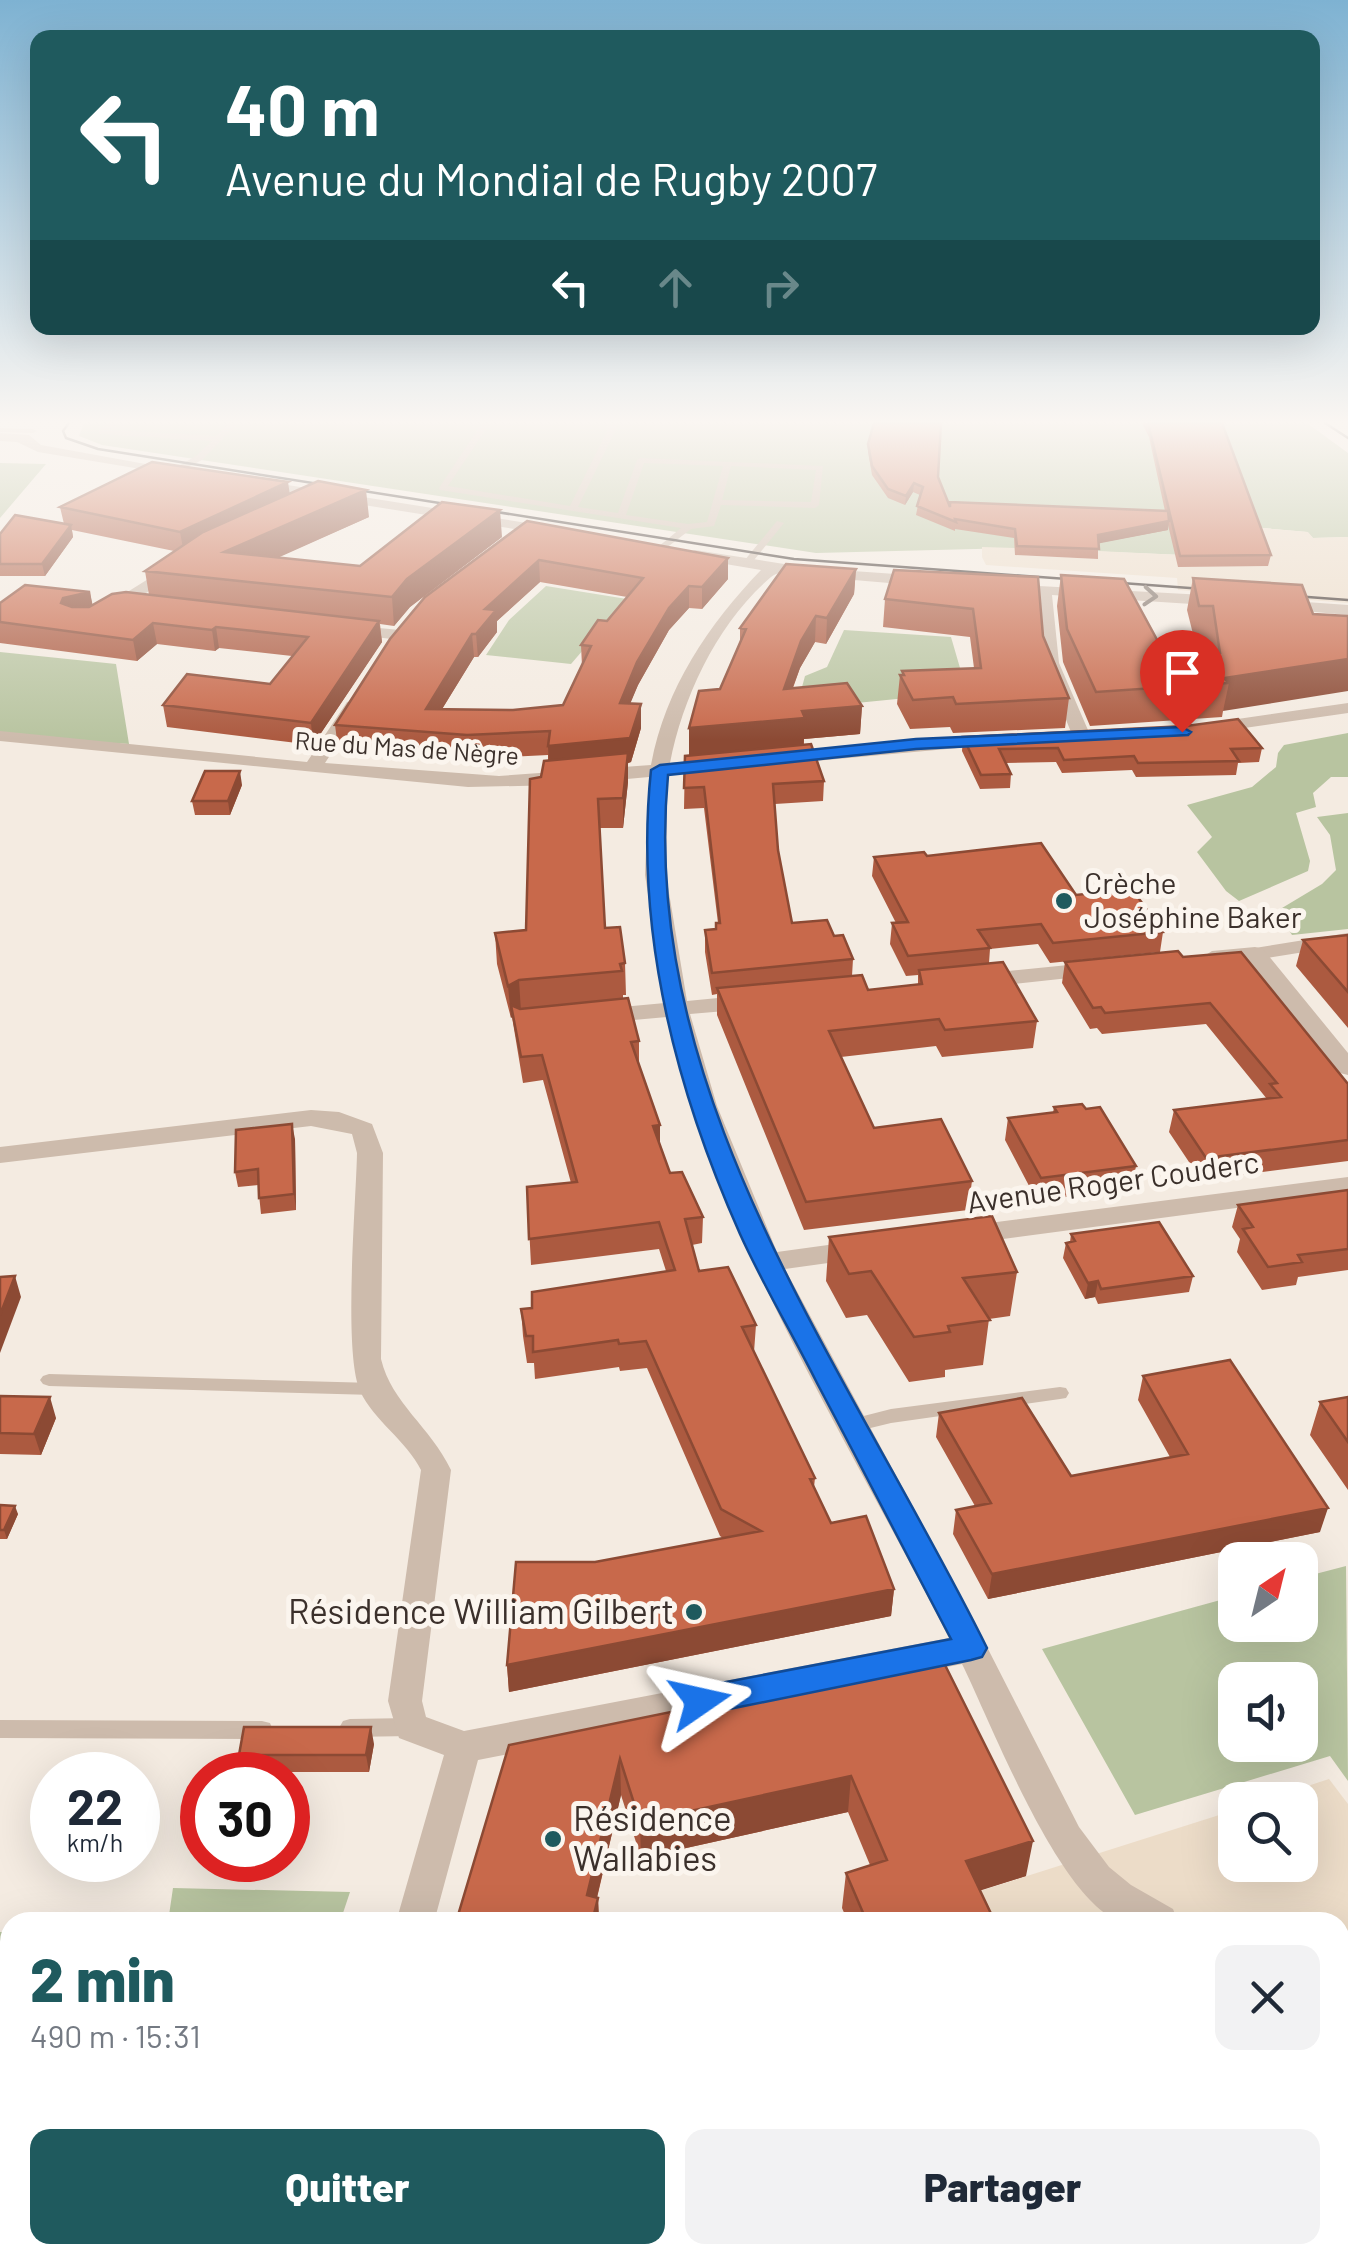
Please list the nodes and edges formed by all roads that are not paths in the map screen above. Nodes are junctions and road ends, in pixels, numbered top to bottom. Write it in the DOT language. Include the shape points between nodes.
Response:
graph roads {
  1 [pos="529,529"];
  2 [pos="540,529"];
  3 [pos="686,529"];
  4 [pos="775,529"];
  5 [pos="570,534"];
  6 [pos="512,541"];
  7 [pos="642,546"];
  8 [pos="661,549"];
  9 [pos="187,561"];
  10 [pos="747,563"];
  11 [pos="772,567"];
  12 [pos="934,582"];
  13 [pos="989,585"];
  14 [pos="1044,589"];
  15 [pos="1233,602"];
  16 [pos="1252,603"];
  17 [pos="119,604"];
  18 [pos="149,608"];
  19 [pos="1348,610"];
  20 [pos="104,614"];
  21 [pos="332,628"];
  22 [pos="382,657"];
  23 [pos="362,692"];
  24 [pos="1348,708"];
  25 [pos="1182,732"];
  26 [pos="0,736"];
  27 [pos="1081,737"];
  28 [pos="1014,739"];
  29 [pos="313,768"];
  30 [pos="660,770"];
  31 [pos="1348,939"];
  32 [pos="1255,954"];
  33 [pos="1198,960"];
  34 [pos="1121,967"];
  35 [pos="948,984"];
  36 [pos="774,1000"];
  37 [pos="674,1010"];
  38 [pos="578,1018"];
  39 [pos="1348,1068"];
  40 [pos="0,1155"];
  41 [pos="1348,1185"];
  42 [pos="936,1240"];
  43 [pos="878,1248"];
  44 [pos="767,1263"];
  45 [pos="49,1380"];
  46 [pos="374,1389"];
  47 [pos="1060,1392"];
  48 [pos="854,1425"];
  49 [pos="971,1648"];
  50 [pos="411,1727"];
  51 [pos="0,1729"];
  52 [pos="324,1729"];
  53 [pos="286,1730"];
  54 [pos="464,1747"];
  55 [pos="417,1912"];
  56 [pos="1144,1912"];
  1 -- 6 [label="street"];
  2 -- 5 [label="street"];
  3 -- 8 [label="lane"];
  4 -- 10 [label="lane"];
  7 -- 8 [label="street"];
  8 -- 10 [label="street"];
  9 -- 17 [label="street"];
  10 -- 11 [label="street"];
  11 -- 12 [label="street"];
  11 -- 30 [label="street" via="697,663"];
  13 -- 14 [label="street"];
  14 -- 15 [label="street, one-way"];
  14 -- 27 [label="street" via="1051,663"];
  16 -- 19 [label="street"];
  17 -- 18 [label="street"];
  17 -- 20 [label="lane"];
  21 -- 22 [label="street" via="404,629"];
  23 -- 29 [label="street"];
  24 -- 25 [label="street"];
  26 -- 29 [label="street, Rue du Mas de Nègre" via="129,744"];
  28 -- 30 [label="street, Rue du Mas de Nègre"];
  29 -- 30 [label="street, Rue du Mas de Nègre" via="528,782"];
  30 -- 37 [label="street" via="653,858"];
  31 -- 32 [label="street"];
  32 -- 33 [label="street"];
  32 -- 39 [label="street"];
  34 -- 35 [label="street"];
  36 -- 37 [label="street"];
  37 -- 38 [label="street"];
  37 -- 44 [label="street" via="712,1137"];
  40 -- 46 [label="street" via="311,1118 363,1129 370,1153 366,1359"];
  41 -- 42 [label="street, Avenue Roger Couderc"];
  43 -- 44 [label="street"];
  44 -- 48 [label="street"];
  45 -- 46 [label="lane"];
  46 -- 50 [label="street" via="436,1470 405,1701"];
  47 -- 48 [label="lane"];
  48 -- 49 [label="street"];
  49 -- 54 [label="street"];
  49 -- 56 [label="street" via="1081,1860 1098,1883"];
  50 -- 52 [label="lane"];
  50 -- 54 [label="street"];
  51 -- 53 [label="lane"];
  54 -- 55 [label="street"];
}
